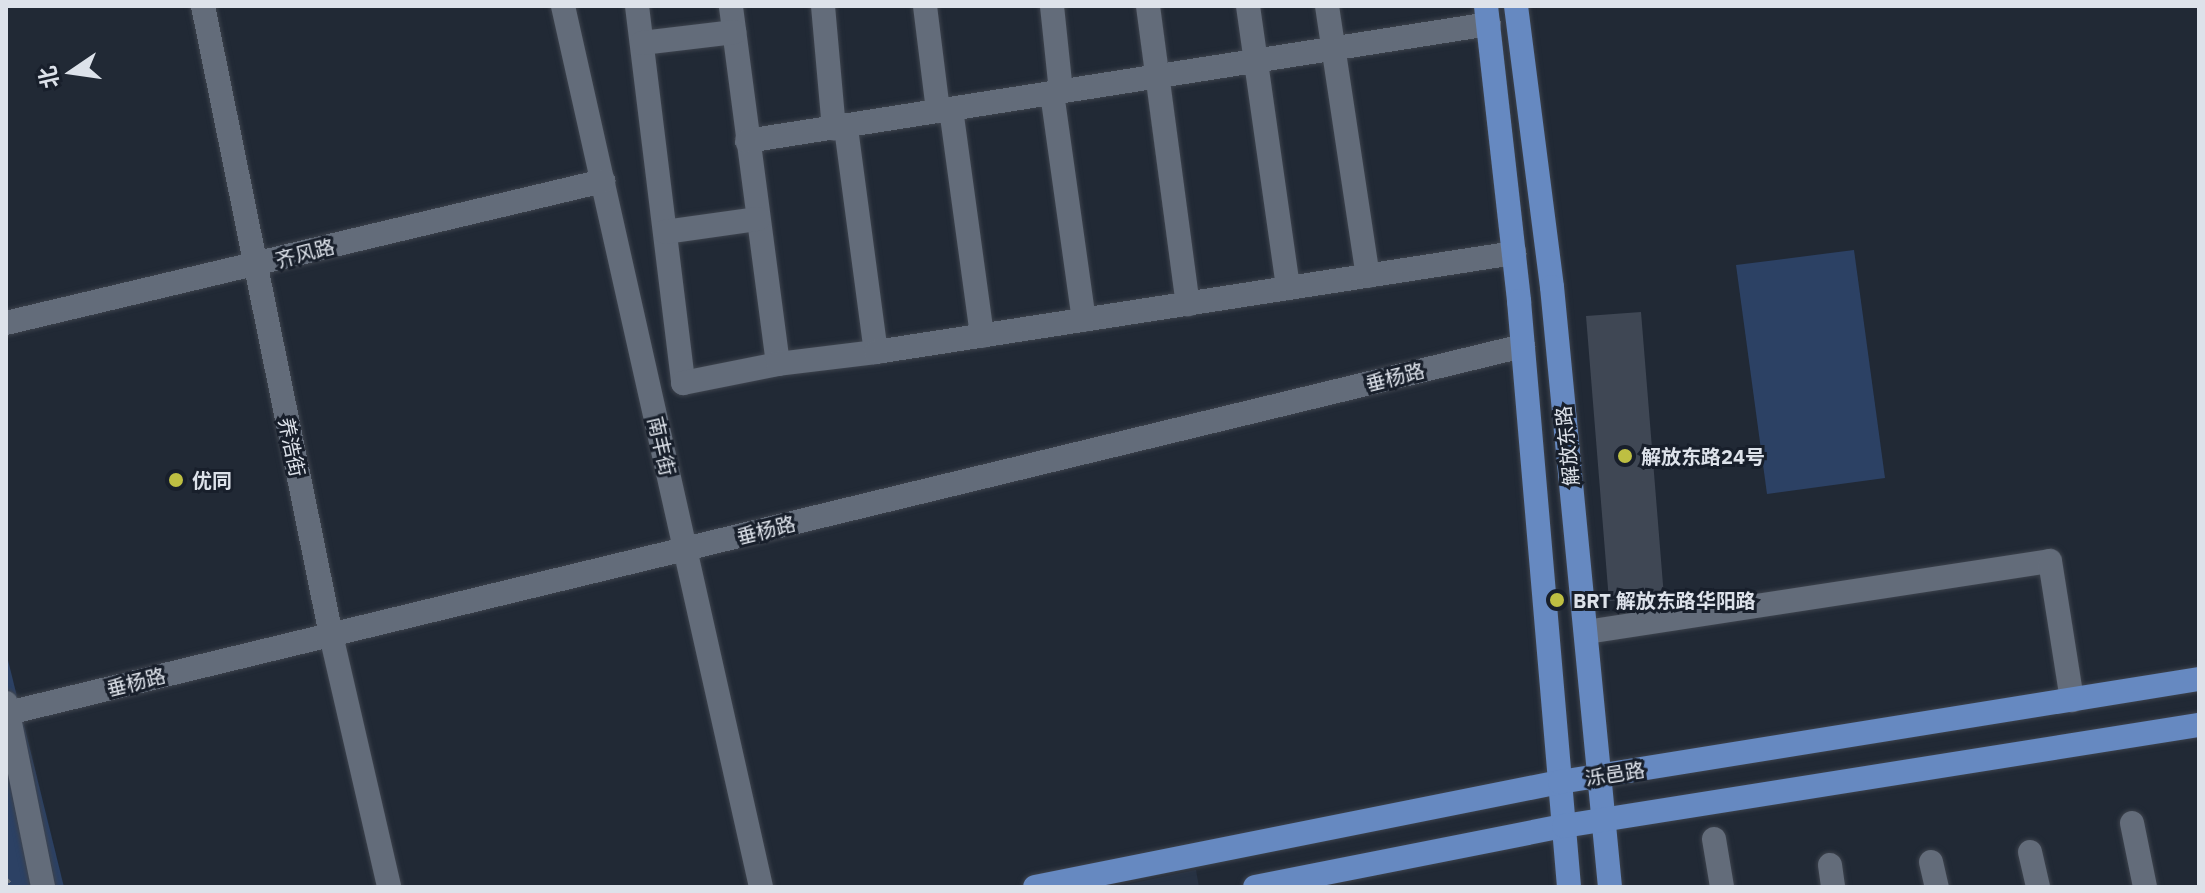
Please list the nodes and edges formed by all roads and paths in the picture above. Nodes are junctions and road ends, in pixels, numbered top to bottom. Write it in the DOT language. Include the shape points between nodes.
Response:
graph roads {
  1 [pos="203,6"];
  2 [pos="563,6"];
  3 [pos="637,6"];
  4 [pos="731,6"];
  5 [pos="823,6"];
  6 [pos="925,6"];
  7 [pos="1052,6"];
  8 [pos="1148,6"];
  9 [pos="1248,6"];
  10 [pos="1327,6"];
  11 [pos="1516,6"];
  12 [pos="1488,15"];
  13 [pos="734,32"];
  14 [pos="642,43"];
  15 [pos="1333,49"];
  16 [pos="1254,61"];
  17 [pos="1157,77"];
  18 [pos="1056,93"];
  19 [pos="944,110"];
  20 [pos="840,128"];
  21 [pos="747,141"];
  22 [pos="603,181"];
  23 [pos="758,219"];
  24 [pos="665,232"];
  25 [pos="1514,253"];
  26 [pos="254,265"];
  27 [pos="1368,276"];
  28 [pos="1288,288"];
  29 [pos="1188,304"];
  30 [pos="1084,320"];
  31 [pos="6,323"];
  32 [pos="982,336"];
  33 [pos="1523,346"];
  34 [pos="876,352"];
  35 [pos="778,364"];
  36 [pos="685,550"];
  37 [pos="1586,632"];
  38 [pos="331,635"];
  39 [pos="2199,679"];
  40 [pos="2072,700"];
  41 [pos="7,708"];
  42 [pos="2199,725"];
  43 [pos="1599,776"];
  44 [pos="1560,782"];
  45 [pos="1603,823"];
  46 [pos="2132,823"];
  47 [pos="1564,826"];
  48 [pos="1714,839"];
  49 [pos="2030,852"];
  50 [pos="1931,862"];
  51 [pos="6,878"];
  52 [pos="15,887"];
  53 [pos="43,887"];
  54 [pos="389,887"];
  55 [pos="761,887"];
  56 [pos="1035,887"];
  57 [pos="1255,887"];
  58 [pos="1569,887"];
  59 [pos="1610,887"];
  60 [pos="1722,887"];
  61 [pos="1937,887"];
  62 [pos="2038,887"];
  63 [pos="2145,887"];
  1 -- 26 [label="street, 养浩街"];
  2 -- 22 [label="street, 南丰街"];
  3 -- 14 [label="street"];
  4 -- 13 [label="street"];
  5 -- 20 [label="street"];
  6 -- 19 [label="street"];
  7 -- 18 [label="street"];
  8 -- 17 [label="street"];
  9 -- 16 [label="street"];
  10 -- 15 [label="street"];
  11 -- 37 [label="main road, 解放东路" via="1552,287"];
  12 -- 15 [label="street"];
  12 -- 25 [label="main road, 解放东路"];
  13 -- 14 [label="street"];
  13 -- 21 [label="street"];
  14 -- 24 [label="street"];
  15 -- 16 [label="street"];
  15 -- 27 [label="street"];
  16 -- 17 [label="street"];
  16 -- 28 [label="street"];
  17 -- 18 [label="street"];
  17 -- 29 [label="street"];
  18 -- 19 [label="street"];
  18 -- 30 [label="street"];
  19 -- 20 [label="street"];
  19 -- 32 [label="street"];
  20 -- 21 [label="street"];
  20 -- 34 [label="street"];
  21 -- 23 [label="street"];
  22 -- 26 [label="street, 齐风路"];
  22 -- 36 [label="street, 南丰街"];
  23 -- 24 [label="street"];
  23 -- 35 [label="street"];
  24 -- 35 [label="street" via="683,383"];
  25 -- 27 [label="street"];
  25 -- 33 [label="main road, 解放东路"];
  26 -- 31 [label="street, 齐风路"];
  26 -- 38 [label="street, 养浩街"];
  27 -- 28 [label="street"];
  28 -- 29 [label="street"];
  29 -- 30 [label="street"];
  30 -- 32 [label="street"];
  32 -- 34 [label="street"];
  33 -- 36 [label="street, 垂杨路"];
  33 -- 44 [label="main road, 解放东路"];
  34 -- 35 [label="street"];
  36 -- 38 [label="street, 垂杨路"];
  36 -- 55 [label="street, 南丰街"];
  37 -- 40 [label="street" via="2050,561"];
  37 -- 43 [label="main road, 解放东路"];
  38 -- 41 [label="street, 垂杨路"];
  38 -- 54 [label="street, 养浩街"];
  39 -- 40 [label="main road, 泺邑路"];
  40 -- 43 [label="main road, 泺邑路"];
  41 -- 53 [label="street"];
  42 -- 45 [label="main road"];
  43 -- 44 [label="main road, 泺邑路"];
  43 -- 45 [label="main road, 解放东路"];
  44 -- 47 [label="main road, 解放东路"];
  44 -- 56 [label="main road, 泺邑路"];
  45 -- 47 [label="main road"];
  45 -- 59 [label="main road, 解放东路"];
  46 -- 63 [label="street"];
  47 -- 57 [label="main road"];
  47 -- 58 [label="main road, 解放东路"];
  48 -- 60 [label="street"];
  49 -- 62 [label="street"];
  50 -- 61 [label="street"];
  51 -- 52 [label="path"];
}
